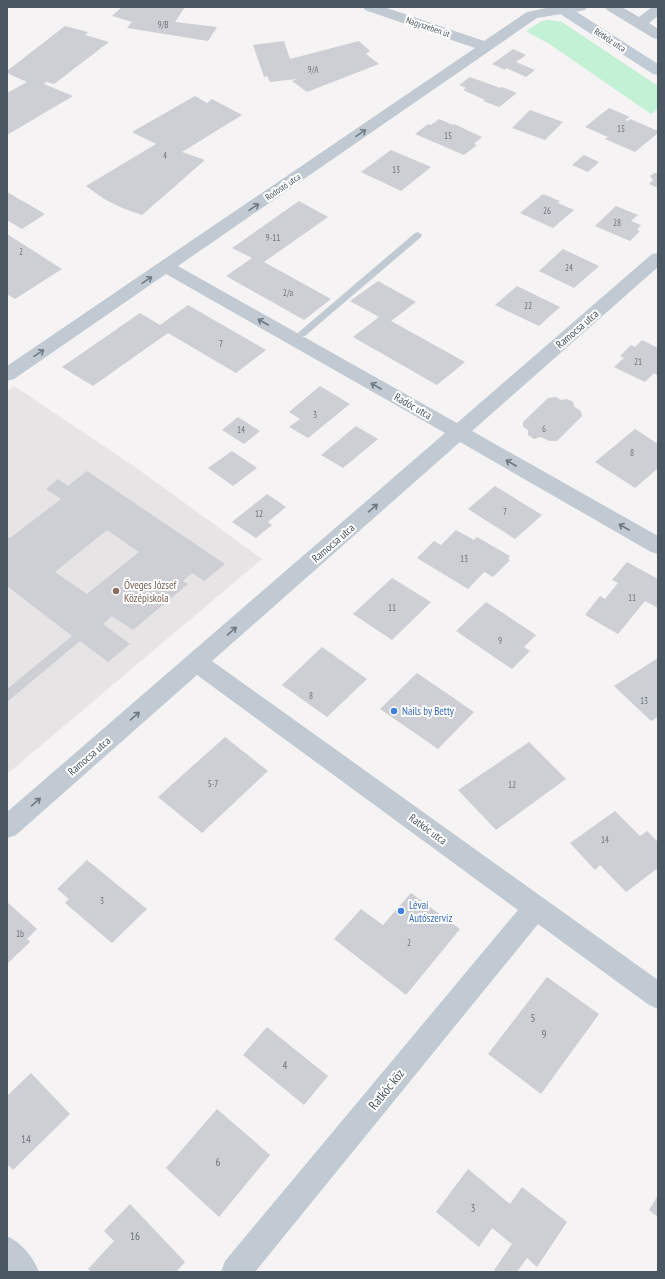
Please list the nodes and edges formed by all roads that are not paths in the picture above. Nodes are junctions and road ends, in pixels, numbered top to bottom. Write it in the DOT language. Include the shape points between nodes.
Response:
graph roads {
  1 [pos="370,7"];
  2 [pos="580,7"];
  3 [pos="612,7"];
  4 [pos="561,8"];
  5 [pos="658,9"];
  6 [pos="640,23"];
  7 [pos="658,35"];
  8 [pos="486,47"];
  9 [pos="658,70"];
  10 [pos="418,235"];
  11 [pos="658,258"];
  12 [pos="167,267"];
  13 [pos="302,334"];
  14 [pos="7,353"];
  15 [pos="24,364"];
  16 [pos="7,375"];
  17 [pos="459,433"];
  18 [pos="658,546"];
  19 [pos="196,662"];
  20 [pos="7,827"];
  21 [pos="536,907"];
  22 [pos="658,996"];
  23 [pos="7,1252"];
  24 [pos="24,1272"];
  25 [pos="236,1272"];
  1 -- 8 [label="street, Nagyszeben út"];
  2 -- 4 [label="street"];
  3 -- 6 [label="street"];
  4 -- 8 [label="street, Rodostó utca" via="532,15"];
  4 -- 9 [label="street, Rétköz utca"];
  5 -- 6 [label="street"];
  6 -- 7 [label="street"];
  12 -- 8 [label="street, Rodostó utca, one-way"];
  10 -- 13 [label="lane"];
  11 -- 17 [label="street, Ramocsa utca"];
  15 -- 12 [label="street, Rodostó utca, one-way"];
  17 -- 12 [label="street, Radóc utca, one-way"];
  14 -- 15 [label="street"];
  15 -- 16 [label="street, Rodostó utca"];
  18 -- 17 [label="street, Radóc utca, one-way"];
  19 -- 17 [label="street, Ramocsa utca, one-way"];
  20 -- 19 [label="street, Ramocsa utca, one-way"];
  19 -- 21 [label="street, Ratkóc utca"];
  21 -- 22 [label="street, Ratkóc utca"];
  21 -- 25 [label="street, Ratkóc köz"];
  23 -- 24 [label="street"];
}
